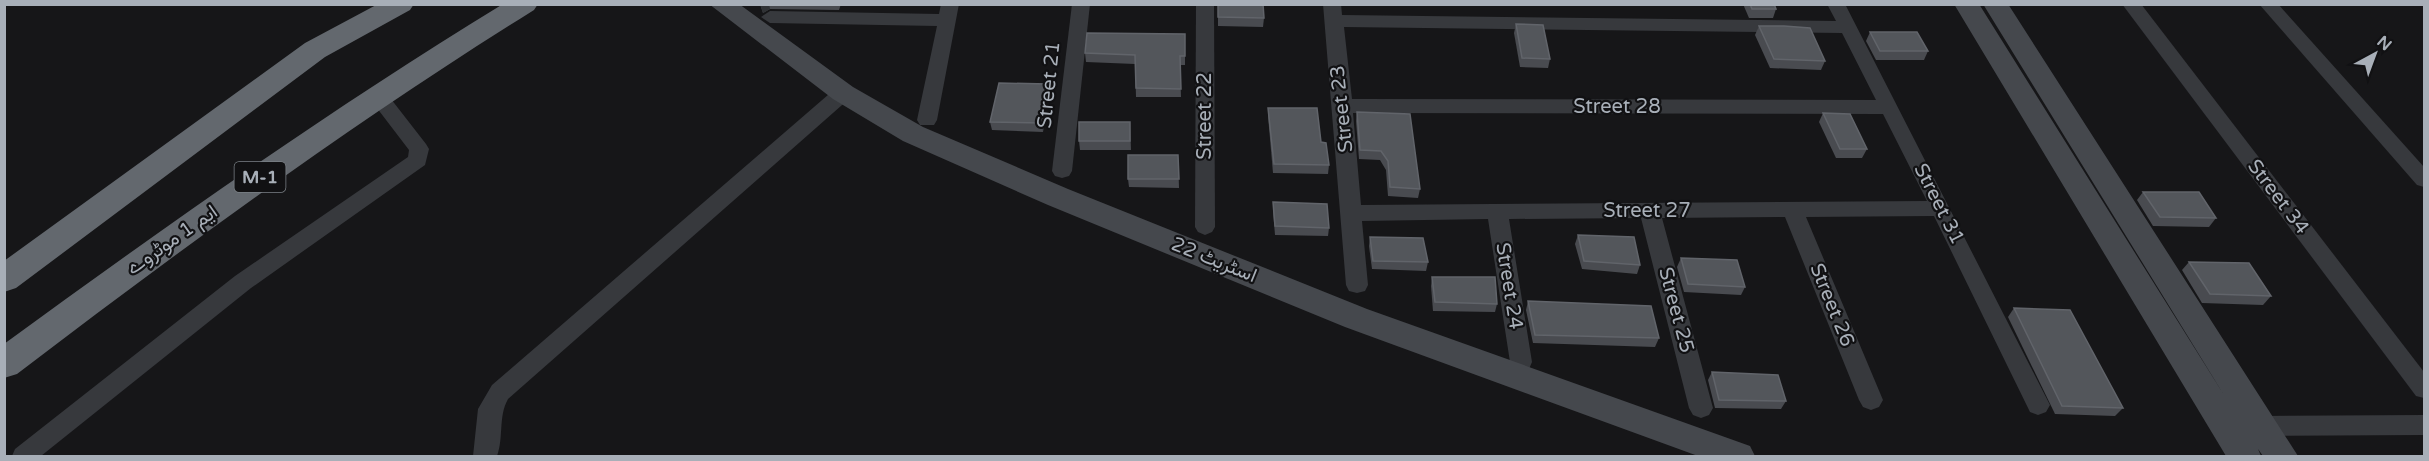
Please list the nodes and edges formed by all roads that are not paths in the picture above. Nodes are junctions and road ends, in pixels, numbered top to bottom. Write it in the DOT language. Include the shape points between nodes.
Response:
graph roads {
  1 [pos="400,4"];
  2 [pos="524,4"];
  3 [pos="721,4"];
  4 [pos="1081,4"];
  5 [pos="1205,4"];
  6 [pos="1836,4"];
  7 [pos="1965,4"];
  8 [pos="1995,4"];
  9 [pos="2131,4"];
  10 [pos="2268,4"];
  11 [pos="949,12"];
  12 [pos="1332,13"];
  13 [pos="770,17"];
  14 [pos="1848,27"];
  15 [pos="2007,47"];
  16 [pos="843,93"];
  17 [pos="377,95"];
  18 [pos="1343,106"];
  19 [pos="1890,107"];
  20 [pos="927,120"];
  21 [pos="1062,171"];
  22 [pos="2424,180"];
  23 [pos="1941,208"];
  24 [pos="1793,210"];
  25 [pos="1497,211"];
  26 [pos="1650,212"];
  27 [pos="1352,213"];
  28 [pos="1204,227"];
  29 [pos="4,279"];
  30 [pos="1357,285"];
  31 [pos="1521,362"];
  32 [pos="4,364"];
  33 [pos="2424,389"];
  34 [pos="1870,400"];
  35 [pos="2038,405"];
  36 [pos="1701,408"];
  37 [pos="2424,425"];
  38 [pos="2262,426"];
  39 [pos="24,456"];
  40 [pos="485,456"];
  41 [pos="1738,456"];
  42 [pos="2244,456"];
  43 [pos="2281,456"];
  1 -- 29 [label="highway" via="315,50"];
  2 -- 17 [label="highway, ایم 1 موٹروے / M-1"];
  3 -- 16 [label="street, اسٹریٹ 22"];
  4 -- 21 [label="street, Street 21"];
  5 -- 28 [label="street, Street 22"];
  6 -- 14 [label="street, Street 31"];
  7 -- 15 [label="street"];
  8 -- 15 [label="street"];
  9 -- 33 [label="street, Street 34"];
  10 -- 22 [label="street"];
  11 -- 13 [label="street"];
  11 -- 20 [label="street"];
  12 -- 14 [label="street"];
  12 -- 18 [label="street, Street 23"];
  14 -- 19 [label="street, Street 31"];
  15 -- 38 [label="street"];
  15 -- 42 [label="street"];
  16 -- 40 [label="street" via="500,392 490,409"];
  16 -- 41 [label="street, اسٹریٹ 22" via="913,134 1356,318"];
  17 -- 32 [label="highway, ایم 1 موٹروے / M-1"];
  17 -- 39 [label="street" via="419,149 418,160 243,282"];
  18 -- 19 [label="street, Street 28"];
  18 -- 27 [label="street, Street 23"];
  19 -- 23 [label="street, Street 31"];
  23 -- 24 [label="street, Street 27"];
  23 -- 35 [label="street, Street 31"];
  24 -- 26 [label="street, Street 27"];
  24 -- 34 [label="street, Street 26"];
  25 -- 26 [label="street, Street 27"];
  25 -- 27 [label="street, Street 27"];
  25 -- 31 [label="street, Street 24"];
  26 -- 36 [label="street, Street 25"];
  27 -- 30 [label="street, Street 23"];
  37 -- 38 [label="street"];
  38 -- 43 [label="street"];
}
